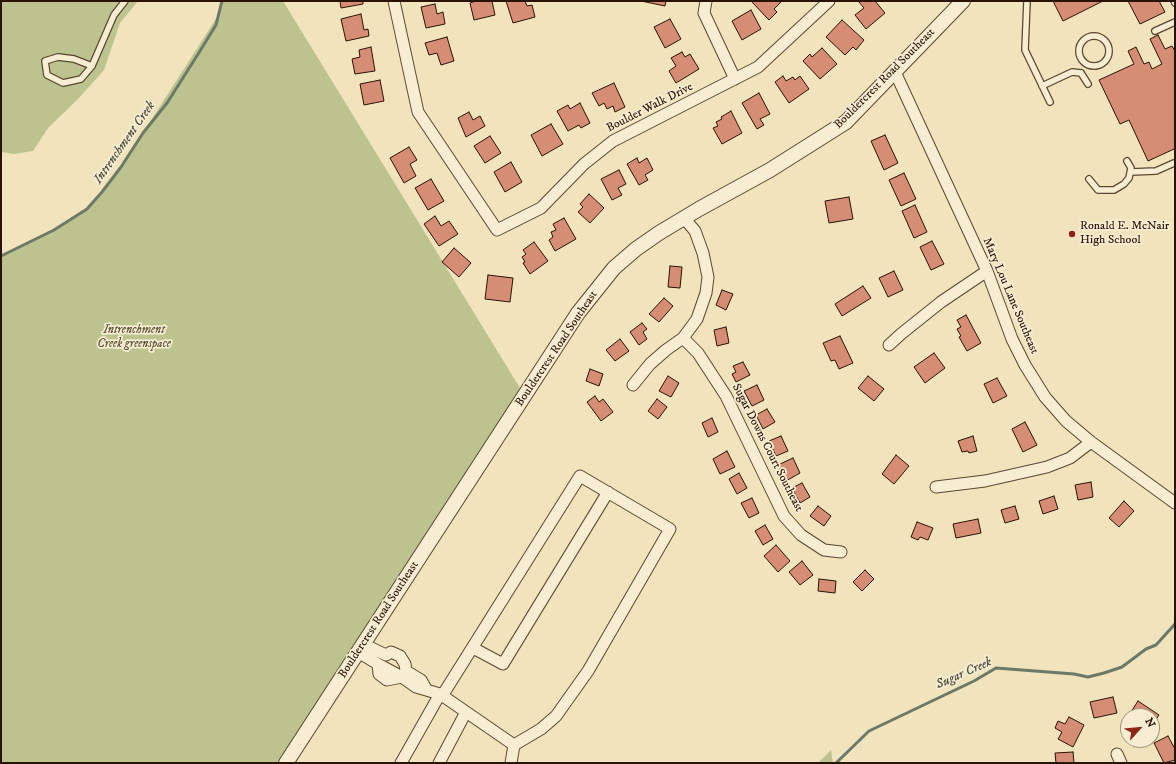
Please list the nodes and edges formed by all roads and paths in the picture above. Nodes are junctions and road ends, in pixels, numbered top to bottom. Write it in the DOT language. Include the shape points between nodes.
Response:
graph roads {
  1 [pos="125,1"];
  2 [pos="394,1"];
  3 [pos="706,1"];
  4 [pos="829,1"];
  5 [pos="963,1"];
  6 [pos="1027,1"];
  7 [pos="1175,22"];
  8 [pos="1155,32"];
  9 [pos="1086,63"];
  10 [pos="92,66"];
  11 [pos="895,72"];
  12 [pos="1081,73"];
  13 [pos="735,79"];
  14 [pos="1088,84"];
  15 [pos="1042,86"];
  16 [pos="1050,102"];
  17 [pos="1127,161"];
  18 [pos="1174,163"];
  19 [pos="1131,172"];
  20 [pos="1089,179"];
  21 [pos="684,218"];
  22 [pos="986,271"];
  23 [pos="683,338"];
  24 [pos="889,345"];
  25 [pos="633,385"];
  26 [pos="1091,442"];
  27 [pos="936,487"];
  28 [pos="608,492"];
  29 [pos="1175,503"];
  30 [pos="841,552"];
  31 [pos="360,648"];
  32 [pos="472,648"];
  33 [pos="404,674"];
  34 [pos="441,695"];
  35 [pos="466,712"];
  36 [pos="514,745"];
  37 [pos="286,763"];
  38 [pos="401,763"];
  39 [pos="439,763"];
  40 [pos="511,763"];
  1 -- 10 [label="lane" via="114,15"];
  2 -- 13 [label="street, Boulder Walk Drive" via="418,112 497,230 541,208 584,164 613,141"];
  3 -- 13 [label="street" via="704,13"];
  4 -- 13 [label="street, Boulder Walk Drive" via="758,67"];
  5 -- 11 [label="street, Bouldercrest Road Southeast"];
  6 -- 15 [label="lane" via="1025,50"];
  7 -- 8 [label="lane"];
  9 -- 9 [label="lane" via="1094,66 1106,60 1109,51 1103,39 1093,37 1081,45 1080,55"];
  9 -- 12 [label="lane"];
  10 -- 10 [label="lane" via="81,79 63,83 47,75 45,61 58,57"];
  11 -- 21 [label="street, Bouldercrest Road Southeast" via="846,122 831,133"];
  11 -- 22 [label="street, Mary Lou Lane Southeast"];
  12 -- 14 [label="lane"];
  12 -- 15 [label="lane" via="1072,72"];
  15 -- 16 [label="lane"];
  17 -- 19 [label="lane"];
  18 -- 19 [label="lane" via="1156,171"];
  19 -- 20 [label="lane" via="1124,184 1114,190 1098,190"];
  21 -- 23 [label="street" via="695,231 708,278 697,319"];
  21 -- 31 [label="street, Bouldercrest Road Southeast" via="636,249 614,268 578,313"];
  22 -- 24 [label="street" via="941,302"];
  22 -- 26 [label="street, Mary Lou Lane Southeast" via="1012,339 1025,365 1045,396 1066,421"];
  23 -- 25 [label="street" via="650,364"];
  23 -- 30 [label="street, Sugar Downs Court Southeast" via="698,353 726,396 784,516 801,535 824,550"];
  26 -- 27 [label="street" via="1070,458 1047,467 985,481"];
  26 -- 29 [label="street, Mary Lou Lane Southeast"];
  28 -- 32 [label="street" via="580,476"];
  28 -- 32 [label="street" via="503,664"];
  28 -- 36 [label="street" via="670,529 588,671 556,716 541,729"];
  31 -- 33 [label="street" via="378,664"];
  31 -- 33 [label="street" via="400,656 405,664"];
  31 -- 37 [label="street, Bouldercrest Road Southeast"];
  32 -- 34 [label="street"];
  33 -- 34 [label="street" via="416,687"];
  34 -- 35 [label="street"];
  34 -- 38 [label="street"];
  35 -- 36 [label="street"];
  35 -- 39 [label="street"];
  36 -- 40 [label="street"];
}
